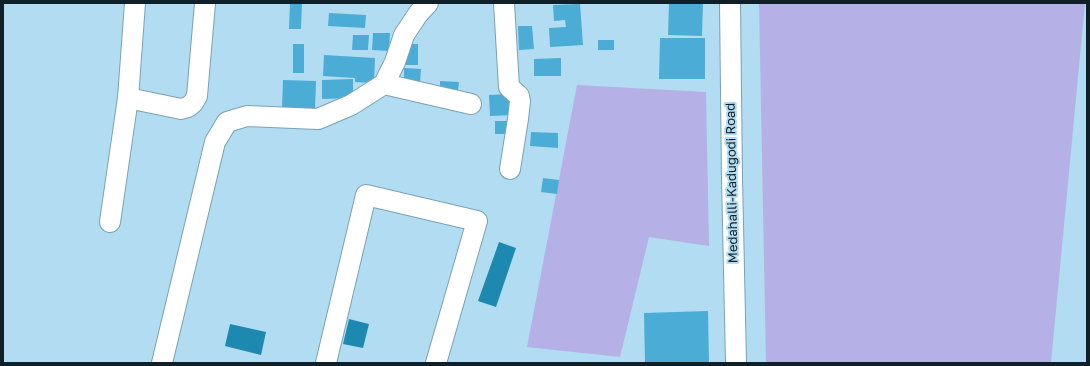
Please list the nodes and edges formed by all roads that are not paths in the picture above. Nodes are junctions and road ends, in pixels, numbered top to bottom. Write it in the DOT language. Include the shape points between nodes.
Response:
graph roads {
  1 [pos="135,3"];
  2 [pos="206,3"];
  3 [pos="428,3"];
  4 [pos="504,3"];
  5 [pos="730,3"];
  6 [pos="384,84"];
  7 [pos="128,98"];
  8 [pos="471,104"];
  9 [pos="510,169"];
  10 [pos="110,222"];
  11 [pos="162,363"];
  12 [pos="326,363"];
  13 [pos="436,363"];
  14 [pos="736,363"];
  1 -- 7 [label="street"];
  2 -- 7 [label="street" via="197,96 193,103 181,109"];
  3 -- 6 [label="street" via="404,35"];
  4 -- 9 [label="street" via="509,87 519,96 520,101"];
  5 -- 14 [label="street, Medahalli-Kadugodi Road"];
  6 -- 8 [label="street"];
  6 -- 11 [label="street" via="351,105 318,119 247,116 227,122 215,142"];
  7 -- 10 [label="street"];
  12 -- 13 [label="street" via="366,195 477,220"];
}
